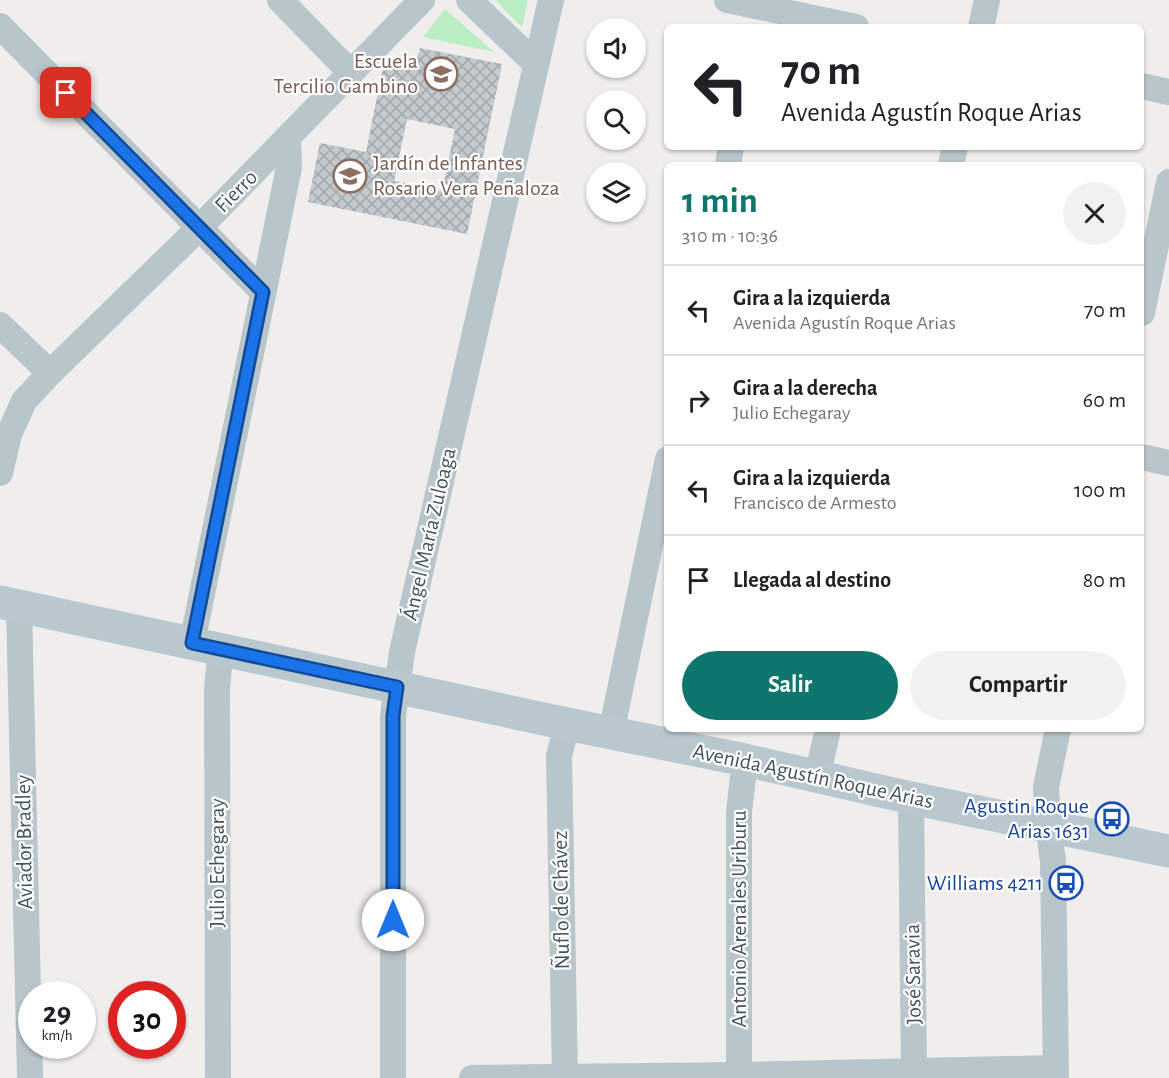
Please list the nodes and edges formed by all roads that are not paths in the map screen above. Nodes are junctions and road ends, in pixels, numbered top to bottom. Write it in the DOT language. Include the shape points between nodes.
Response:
graph roads {
  1 [pos="280,0"];
  2 [pos="422,0"];
  3 [pos="469,0"];
  4 [pos="551,0"];
  5 [pos="727,0"];
  6 [pos="987,0"];
  7 [pos="759,11"];
  8 [pos="838,24"];
  9 [pos="982,24"];
  10 [pos="0,26"];
  11 [pos="536,64"];
  12 [pos="351,73"];
  13 [pos="1144,86"];
  14 [pos="1169,92"];
  15 [pos="288,138"];
  16 [pos="1169,182"];
  17 [pos="199,228"];
  18 [pos="263,292"];
  19 [pos="1144,303"];
  20 [pos="0,325"];
  21 [pos="50,373"];
  22 [pos="1144,457"];
  23 [pos="1169,463"];
  24 [pos="0,473"];
  25 [pos="664,479"];
  26 [pos="10,604"];
  27 [pos="206,646"];
  28 [pos="397,687"];
  29 [pos="567,724"];
  30 [pos="827,732"];
  31 [pos="1057,732"];
  32 [pos="612,733"];
  33 [pos="745,760"];
  34 [pos="817,777"];
  35 [pos="911,798"];
  36 [pos="1048,826"];
  37 [pos="1169,851"];
  38 [pos="1056,1073"];
  39 [pos="914,1075"];
  40 [pos="565,1077"];
  41 [pos="739,1077"];
  42 [pos="30,1078"];
  43 [pos="218,1078"];
  44 [pos="393,1078"];
  45 [pos="472,1078"];
  1 -- 12 [label="street"];
  2 -- 12 [label="street, Fierro"];
  3 -- 11 [label="street"];
  4 -- 11 [label="street, Ángel María Zuloaga"];
  5 -- 7 [label="street"];
  6 -- 9 [label="street"];
  7 -- 8 [label="street"];
  10 -- 17 [label="street"];
  11 -- 28 [label="street, Ángel María Zuloaga"];
  12 -- 15 [label="street, Fierro"];
  13 -- 14 [label="street"];
  15 -- 17 [label="street, Fierro"];
  15 -- 18 [label="street, Julio Echegaray" via="289,167"];
  16 -- 19 [label="street"];
  17 -- 18 [label="street"];
  17 -- 21 [label="street, Fierro"];
  18 -- 27 [label="street, Julio Echegaray"];
  20 -- 21 [label="street"];
  21 -- 24 [label="street, Fierro" via="17,413"];
  22 -- 23 [label="street"];
  25 -- 32 [label="street"];
  26 -- 27 [label="main road, Avenida Agustín Roque Arias"];
  26 -- 42 [label="street, Aviador Bradley"];
  27 -- 28 [label="main road, Avenida Agustín Roque Arias"];
  27 -- 43 [label="street, Julio Echegaray" via="217,687"];
  28 -- 29 [label="main road, Avenida Agustín Roque Arias"];
  28 -- 44 [label="street, Ángel María Zuloaga" via="393,716"];
  29 -- 32 [label="main road, Avenida Agustín Roque Arias"];
  29 -- 40 [label="street, Ñuflo de Chávez" via="559,756"];
  30 -- 34 [label="street"];
  31 -- 36 [label="street" via="1046,787"];
  32 -- 33 [label="main road, Avenida Agustín Roque Arias"];
  33 -- 34 [label="main road, Avenida Agustín Roque Arias"];
  33 -- 41 [label="street, Antonio Arenales Uriburu" via="739,812"];
  34 -- 35 [label="main road, Avenida Agustín Roque Arias"];
  35 -- 36 [label="main road, Avenida Agustín Roque Arias"];
  35 -- 39 [label="street, José Saravia"];
  36 -- 37 [label="main road, Avenida Agustín Roque Arias"];
  36 -- 38 [label="street" via="1053,861"];
  38 -- 39 [label="street"];
  39 -- 41 [label="street"];
  40 -- 41 [label="street"];
  40 -- 45 [label="street"];
}
